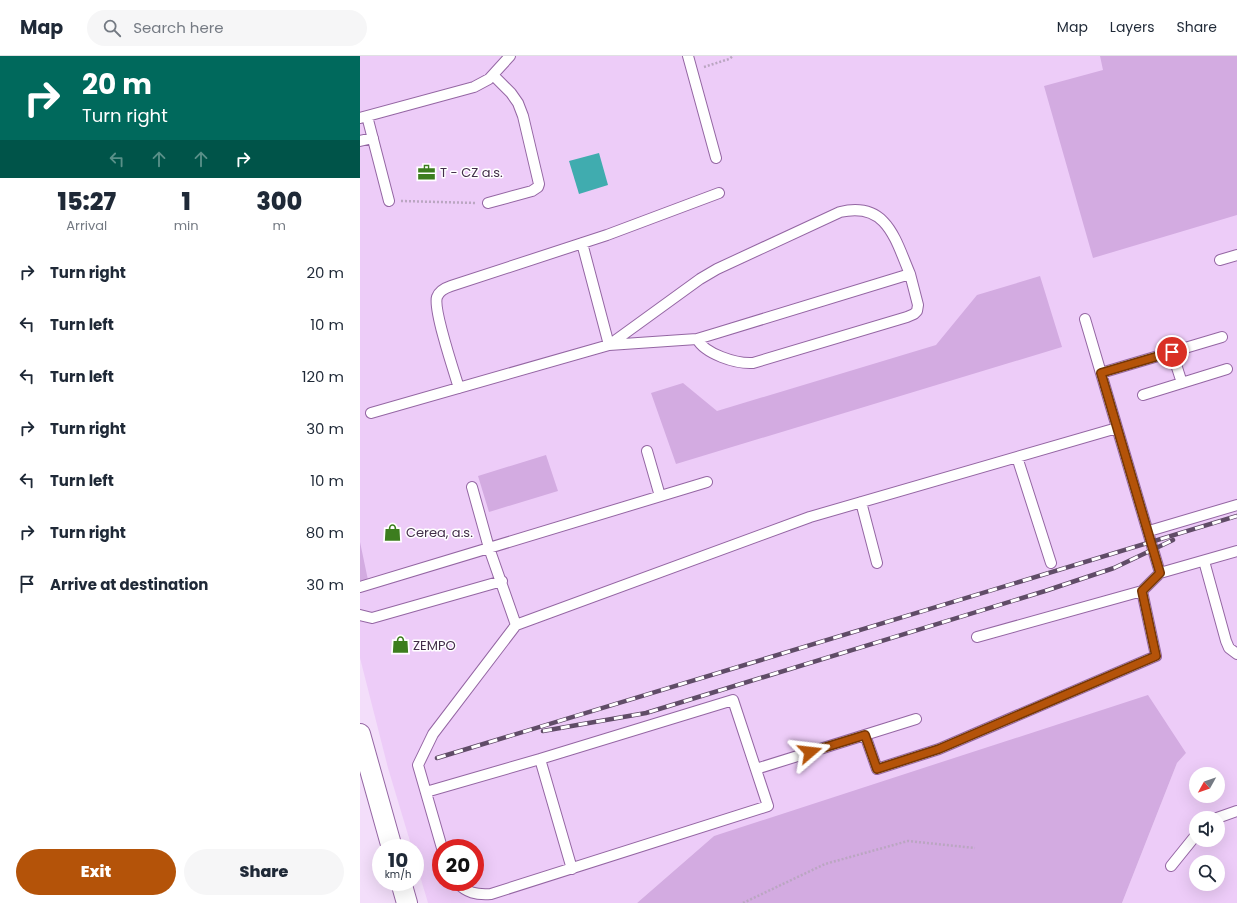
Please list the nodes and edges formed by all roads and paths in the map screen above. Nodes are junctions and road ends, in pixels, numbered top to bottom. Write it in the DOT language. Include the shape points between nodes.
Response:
graph roads {
  1 [pos="510,56"];
  2 [pos="688,56"];
  3 [pos="733,56"];
  4 [pos="692,70"];
  5 [pos="493,76"];
  6 [pos="363,117"];
  7 [pos="372,138"];
  8 [pos="360,141"];
  9 [pos="716,158"];
  10 [pos="719,193"];
  11 [pos="389,201"];
  12 [pos="488,203"];
  13 [pos="582,243"];
  14 [pos="1237,255"];
  15 [pos="1220,260"];
  16 [pos="910,274"];
  17 [pos="1085,319"];
  18 [pos="1222,337"];
  19 [pos="697,338"];
  20 [pos="609,345"];
  21 [pos="1172,352"];
  22 [pos="1227,368"];
  23 [pos="1101,373"];
  24 [pos="1182,383"];
  25 [pos="459,388"];
  26 [pos="1143,395"];
  27 [pos="371,412"];
  28 [pos="1116,428"];
  29 [pos="647,451"];
  30 [pos="1017,457"];
  31 [pos="707,482"];
  32 [pos="472,487"];
  33 [pos="660,496"];
  34 [pos="861,502"];
  35 [pos="1237,504"];
  36 [pos="1149,531"];
  37 [pos="489,548"];
  38 [pos="1237,552"];
  39 [pos="1204,561"];
  40 [pos="877,563"];
  41 [pos="1050,563"];
  42 [pos="1160,573"];
  43 [pos="502,582"];
  44 [pos="360,587"];
  45 [pos="1142,591"];
  46 [pos="360,615"];
  47 [pos="516,625"];
  48 [pos="977,638"];
  49 [pos="1237,654"];
  50 [pos="916,719"];
  51 [pos="360,734"];
  52 [pos="865,735"];
  53 [pos="540,759"];
  54 [pos="756,769"];
  55 [pos="426,792"];
  56 [pos="1237,811"];
  57 [pos="1225,814"];
  58 [pos="389,839"];
  59 [pos="439,839"];
  60 [pos="1189,844"];
  61 [pos="975,848"];
  62 [pos="1171,866"];
  63 [pos="572,869"];
  64 [pos="404,891"];
  65 [pos="468,891"];
  66 [pos="407,903"];
  67 [pos="743,903"];
  1 -- 5 [label="lane"];
  2 -- 4 [label="lane"];
  3 -- 4 [label="path"];
  4 -- 9 [label="lane"];
  5 -- 6 [label="lane" via="465,90"];
  5 -- 12 [label="lane" via="518,103 539,184 532,191"];
  6 -- 7 [label="lane"];
  7 -- 8 [label="lane"];
  7 -- 11 [label="lane"];
  10 -- 13 [label="lane"];
  11 -- 12 [label="path"];
  13 -- 20 [label="lane"];
  13 -- 25 [label="lane" via="441,291 437,296 437,311"];
  14 -- 15 [label="lane"];
  16 -- 19 [label="lane"];
  16 -- 19 [label="lane" via="918,305 917,311 900,319 753,363 740,362 706,349"];
  16 -- 20 [label="lane" via="892,233 876,214 857,210 840,212 717,269"];
  17 -- 23 [label="lane"];
  18 -- 21 [label="lane"];
  19 -- 20 [label="lane"];
  20 -- 25 [label="lane"];
  21 -- 23 [label="lane"];
  21 -- 24 [label="lane"];
  22 -- 24 [label="lane"];
  23 -- 28 [label="lane"];
  24 -- 26 [label="lane"];
  25 -- 27 [label="lane"];
  28 -- 30 [label="lane"];
  28 -- 36 [label="lane"];
  29 -- 33 [label="lane"];
  30 -- 34 [label="lane"];
  30 -- 41 [label="lane"];
  31 -- 33 [label="lane"];
  32 -- 37 [label="lane"];
  33 -- 37 [label="lane"];
  34 -- 40 [label="lane"];
  34 -- 47 [label="lane" via="810,517"];
  35 -- 36 [label="lane"];
  36 -- 42 [label="lane"];
  37 -- 43 [label="lane"];
  37 -- 44 [label="lane"];
  38 -- 39 [label="lane"];
  39 -- 42 [label="lane"];
  39 -- 49 [label="lane" via="1226,641 1229,648"];
  42 -- 45 [label="lane"];
  43 -- 46 [label="lane" via="372,618"];
  43 -- 47 [label="lane"];
  45 -- 48 [label="lane"];
  45 -- 52 [label="lane" via="1156,656 939,749 877,769"];
  47 -- 55 [label="lane" via="433,734 418,765"];
  50 -- 52 [label="lane"];
  51 -- 58 [label="street"];
  52 -- 54 [label="lane"];
  53 -- 54 [label="lane" via="733,700"];
  53 -- 55 [label="lane"];
  53 -- 63 [label="lane"];
  54 -- 63 [label="lane" via="768,806"];
  55 -- 59 [label="lane"];
  56 -- 57 [label="lane"];
  60 -- 62 [label="lane"];
  61 -- 67 [label="path" via="908,841 825,864"];
  63 -- 65 [label="lane" via="490,894 476,895"];
  64 -- 66 [label="street"];
}
